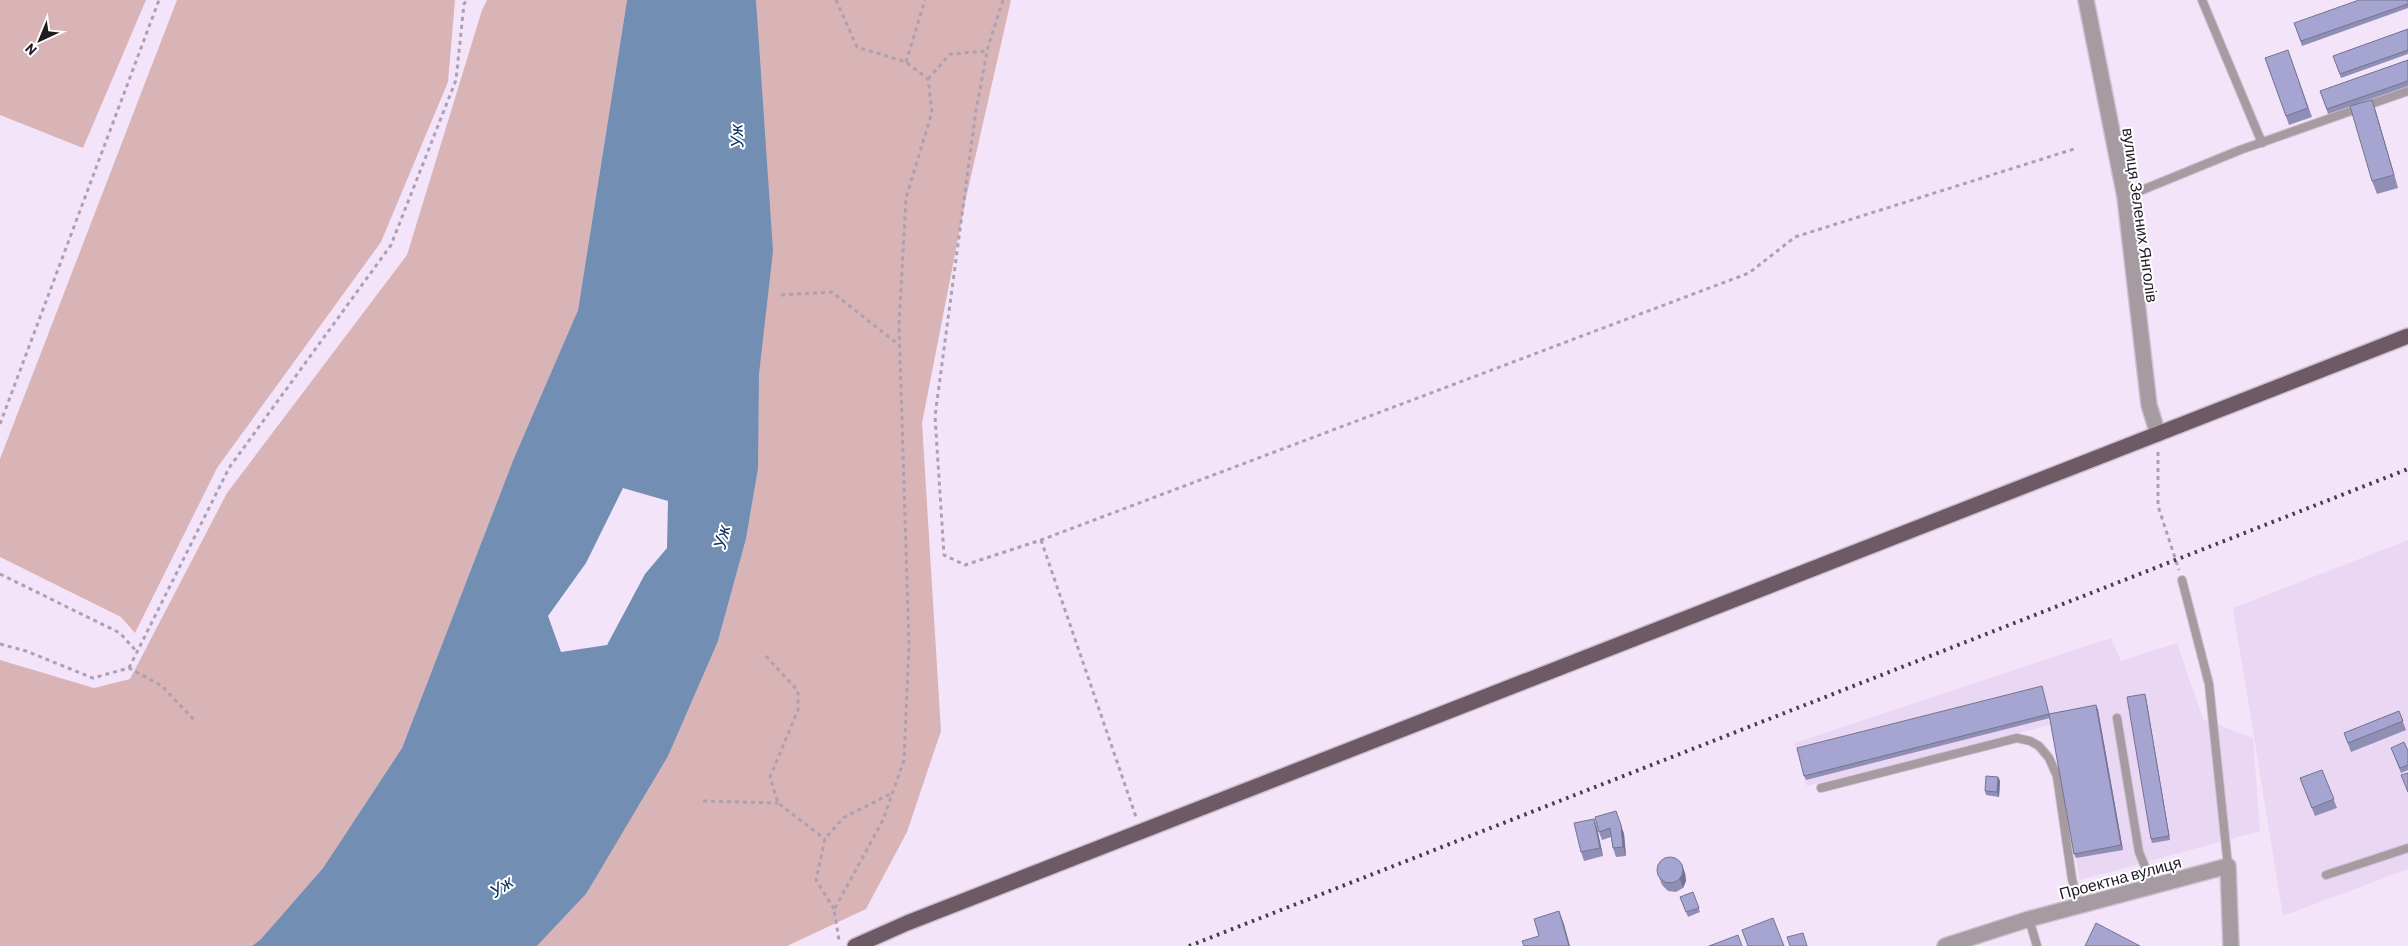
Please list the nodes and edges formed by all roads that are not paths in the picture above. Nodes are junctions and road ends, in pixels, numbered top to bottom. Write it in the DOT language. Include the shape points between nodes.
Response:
graph roads {
  1 [pos="2086,0"];
  2 [pos="2202,0"];
  3 [pos="2408,91"];
  4 [pos="2262,143"];
  5 [pos="2124,197"];
  6 [pos="2408,336"];
  7 [pos="2158,434"];
  8 [pos="2182,580"];
  9 [pos="2117,718"];
  10 [pos="1821,788"];
  11 [pos="2408,848"];
  12 [pos="2228,866"];
  13 [pos="2326,875"];
  14 [pos="2153,886"];
  15 [pos="2079,907"];
  16 [pos="2029,919"];
  17 [pos="854,946"];
  18 [pos="1945,946"];
  19 [pos="2037,946"];
  20 [pos="2231,946"];
  1 -- 5 [label="street, вулиця Зелених Янголів"];
  2 -- 4 [label="lane"];
  3 -- 4 [label="lane"];
  4 -- 5 [label="lane"];
  5 -- 7 [label="street, вулиця Зелених Янголів" via="2149,405"];
  6 -- 7 [label="main road"];
  7 -- 17 [label="main road"];
  8 -- 12 [label="lane" via="2209,684"];
  9 -- 14 [label="lane" via="2139,852"];
  10 -- 15 [label="lane" via="2017,738 2030,741 2049,758 2057,776"];
  11 -- 13 [label="lane"];
  12 -- 14 [label="street, Проектна вулиця"];
  12 -- 20 [label="street"];
  14 -- 15 [label="street, Проектна вулиця"];
  15 -- 16 [label="street, Проектна вулиця"];
  16 -- 18 [label="street, Проектна вулиця"];
  16 -- 19 [label="lane"];
}
